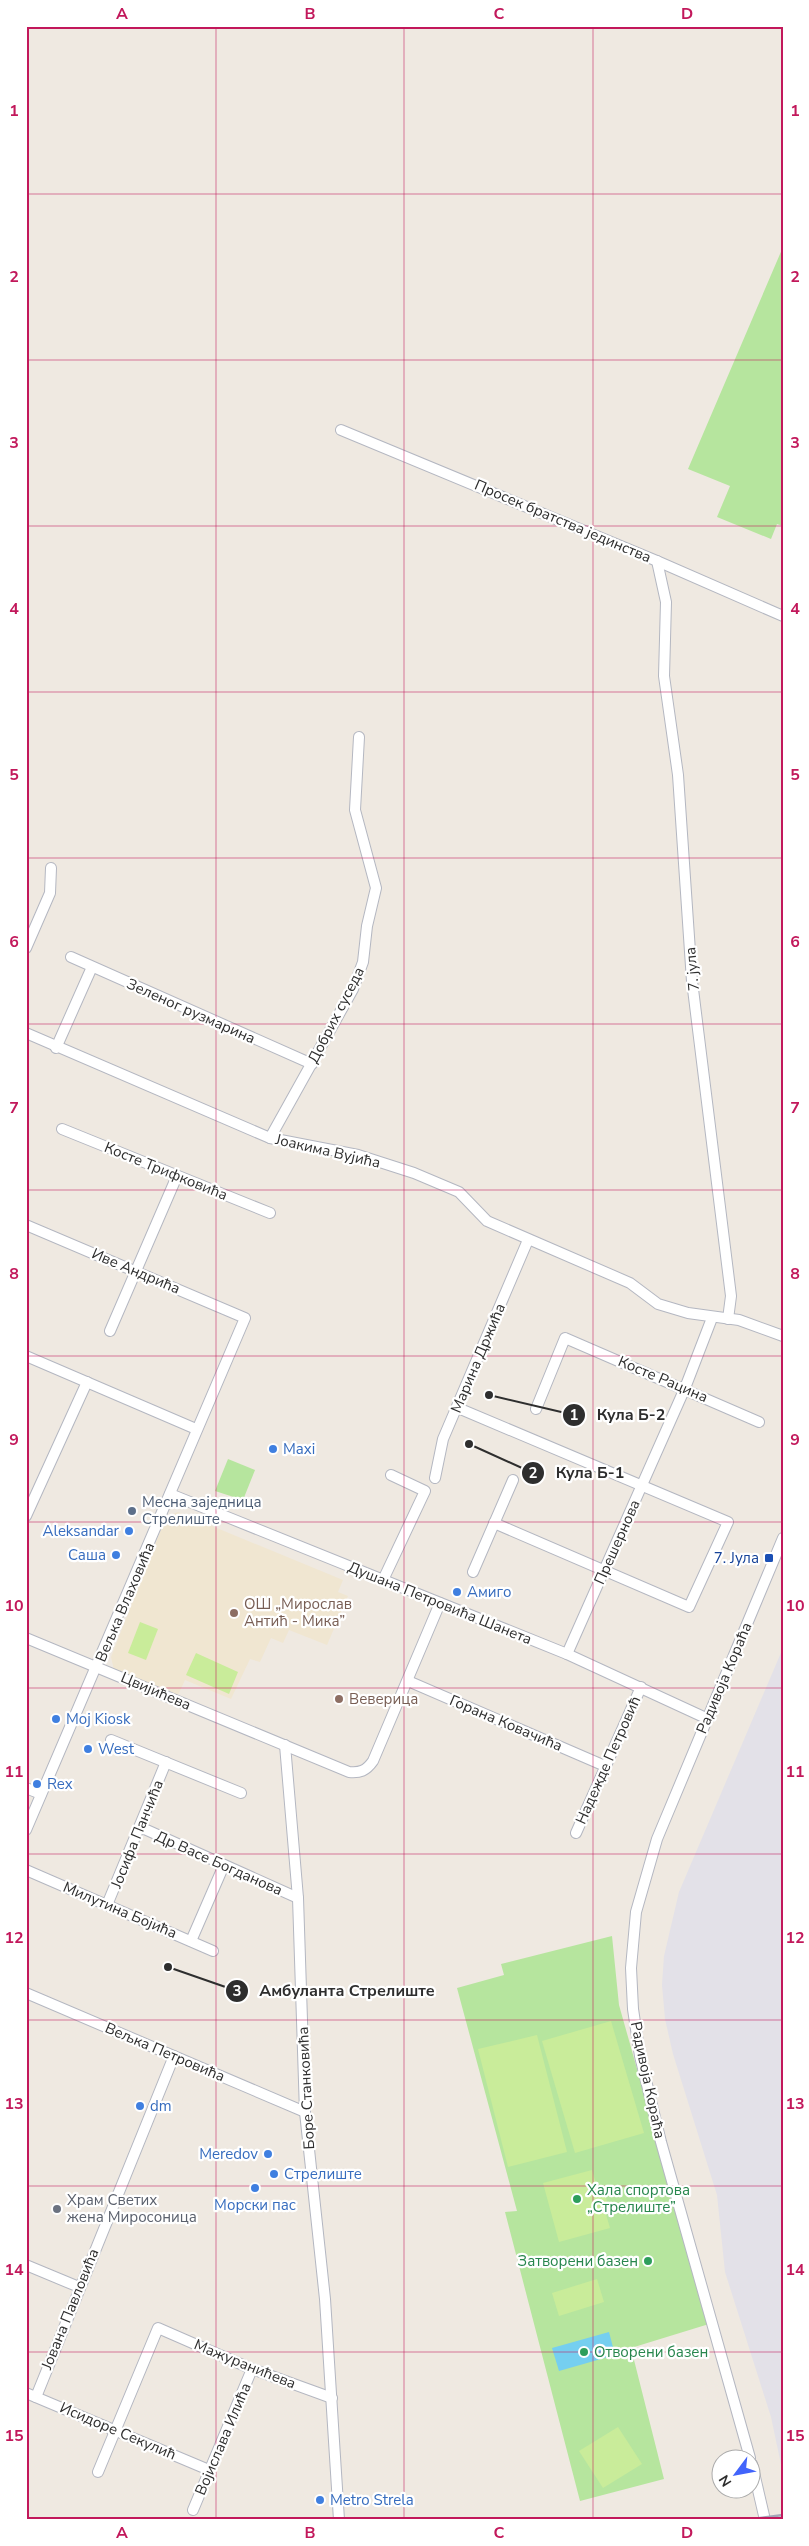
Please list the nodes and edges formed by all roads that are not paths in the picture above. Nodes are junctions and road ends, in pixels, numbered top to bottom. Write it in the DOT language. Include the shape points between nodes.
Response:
graph roads {
  1 [pos="341,430"];
  2 [pos="657,561"];
  3 [pos="783,616"];
  4 [pos="359,737"];
  5 [pos="52,868"];
  6 [pos="26,948"];
  7 [pos="71,957"];
  8 [pos="92,967"];
  9 [pos="26,1033"];
  10 [pos="56,1048"];
  11 [pos="312,1064"];
  12 [pos="62,1129"];
  13 [pos="270,1138"];
  14 [pos="177,1176"];
  15 [pos="270,1213"];
  16 [pos="26,1225"];
  17 [pos="528,1240"];
  18 [pos="136,1270"];
  19 [pos="245,1318"];
  20 [pos="712,1318"];
  21 [pos="728,1319"];
  22 [pos="110,1331"];
  23 [pos="783,1336"];
  24 [pos="26,1356"];
  25 [pos="87,1382"];
  26 [pos="685,1388"];
  27 [pos="458,1408"];
  28 [pos="536,1409"];
  29 [pos="759,1422"];
  30 [pos="196,1429"];
  31 [pos="391,1474"];
  32 [pos="435,1478"];
  33 [pos="512,1480"];
  34 [pos="26,1486"];
  35 [pos="642,1487"];
  36 [pos="37,1491"];
  37 [pos="170,1494"];
  38 [pos="26,1516"];
  39 [pos="494,1523"];
  40 [pos="783,1538"];
  41 [pos="604,1570"];
  42 [pos="473,1572"];
  43 [pos="383,1580"];
  44 [pos="440,1603"];
  45 [pos="26,1638"];
  46 [pos="567,1654"];
  47 [pos="97,1666"];
  48 [pos="408,1681"];
  49 [pos="641,1687"];
  50 [pos="708,1719"];
  51 [pos="112,1740"];
  52 [pos="285,1745"];
  53 [pos="166,1762"];
  54 [pos="605,1766"];
  55 [pos="26,1788"];
  56 [pos="241,1793"];
  57 [pos="41,1794"];
  58 [pos="140,1827"];
  59 [pos="26,1830"];
  60 [pos="576,1833"];
  61 [pos="224,1865"];
  62 [pos="26,1870"];
  63 [pos="298,1898"];
  64 [pos="107,1905"];
  65 [pos="191,1941"];
  66 [pos="213,1952"];
  67 [pos="26,1993"];
  68 [pos="174,2056"];
  69 [pos="305,2112"];
  70 [pos="26,2265"];
  71 [pos="79,2287"];
  72 [pos="252,2369"];
  73 [pos="31,2395"];
  74 [pos="332,2398"];
  75 [pos="116,2429"];
  76 [pos="747,2448"];
  77 [pos="210,2470"];
  78 [pos="98,2472"];
  79 [pos="760,2498"];
  80 [pos="193,2510"];
  81 [pos="340,2520"];
  82 [pos="765,2520"];
  1 -- 2 [label="street, Просек братства јединства"];
  2 -- 3 [label="street, Просек братства јединства"];
  2 -- 21 [label="street, 7. јула" via="666,602 664,676 678,775 692,981 731,1296"];
  4 -- 11 [label="street, Добрих суседа" via="355,810 376,888 363,962"];
  5 -- 6 [label="street" via="50,893"];
  7 -- 8 [label="street, Зеленог рузмарина"];
  8 -- 10 [label="street"];
  8 -- 11 [label="street, Зеленог рузмарина"];
  9 -- 10 [label="street, Јоакима Вујића"];
  10 -- 13 [label="street, Јоакима Вујића"];
  11 -- 13 [label="street, Добрих суседа"];
  12 -- 14 [label="street, Косте Трифковића"];
  13 -- 17 [label="street, Јоакима Вујића" via="358,1155 414,1173 459,1192 487,1221"];
  14 -- 15 [label="street, Косте Трифковића"];
  14 -- 18 [label="street"];
  16 -- 18 [label="street, Иве Андрића"];
  17 -- 20 [label="street, Јоакима Вујића" via="630,1283 658,1304"];
  17 -- 27 [label="street, Марина Држића"];
  18 -- 19 [label="street, Иве Андрића"];
  18 -- 22 [label="street"];
  19 -- 30 [label="street, Вељка Влаховића"];
  20 -- 21 [label="street, Јоакима Вујића"];
  20 -- 26 [label="street, Прешернова"];
  21 -- 23 [label="street"];
  24 -- 25 [label="street"];
  25 -- 30 [label="street"];
  25 -- 36 [label="street"];
  26 -- 28 [label="street, Косте Рацина" via="565,1338"];
  26 -- 29 [label="street, Косте Рацина"];
  26 -- 35 [label="street, Прешернова"];
  27 -- 32 [label="street, Марина Држића" via="443,1439"];
  27 -- 35 [label="street"];
  30 -- 37 [label="street, Вељка Влаховића"];
  31 -- 43 [label="street" via="425,1491"];
  33 -- 39 [label="street"];
  34 -- 36 [label="street"];
  35 -- 41 [label="street, Прешернова"];
  35 -- 41 [label="street" via="728,1522 689,1607"];
  36 -- 38 [label="street"];
  37 -- 43 [label="street, Душана Петровића Шанета"];
  37 -- 47 [label="street, Вељка Влаховића"];
  39 -- 41 [label="street"];
  39 -- 42 [label="street"];
  40 -- 50 [label="street, Радивоја Кораћа"];
  41 -- 46 [label="street, Прешернова"];
  43 -- 44 [label="street, Душана Петровића Шанета"];
  44 -- 46 [label="street, Душана Петровића Шанета"];
  44 -- 48 [label="street, Цвијићева"];
  45 -- 47 [label="street, Цвијићева"];
  46 -- 49 [label="street, Душана Петровића Шанета"];
  47 -- 52 [label="street, Цвијићева"];
  47 -- 57 [label="street, Вељка Влаховића"];
  48 -- 52 [label="street, Цвијићева" via="373,1761 363,1772 349,1772"];
  48 -- 54 [label="street, Горана Ковачића"];
  49 -- 50 [label="street, Душана Петровића Шанета"];
  49 -- 54 [label="street, Надежде Петровић"];
  50 -- 76 [label="street, Радивоја Кораћа" via="657,1839 640,1898 632,1956 633,2009 640,2056 662,2148"];
  51 -- 53 [label="street"];
  52 -- 63 [label="street, Боре Станковића"];
  53 -- 56 [label="street"];
  53 -- 58 [label="street, Јосифа Панчића"];
  54 -- 60 [label="street, Надежде Петровић"];
  55 -- 57 [label="street"];
  57 -- 59 [label="street, Вељка Влаховића"];
  58 -- 61 [label="street, Др Васе Богданова"];
  58 -- 64 [label="street, Јосифа Панчића"];
  61 -- 63 [label="street, Др Васе Богданова"];
  61 -- 65 [label="street"];
  62 -- 64 [label="street, Милутина Бојића"];
  63 -- 69 [label="street, Боре Станковића"];
  64 -- 65 [label="street, Милутина Бојића"];
  65 -- 66 [label="street, Милутина Бојића"];
  67 -- 68 [label="street, Вељка Петровића"];
  68 -- 69 [label="street, Вељка Петровића"];
  68 -- 71 [label="street, Јована Павловића"];
  69 -- 74 [label="street, Боре Станковића"];
  70 -- 71 [label="street"];
  71 -- 73 [label="street, Јована Павловића"];
  72 -- 74 [label="street, Мажуранићева"];
  72 -- 75 [label="street, Мажуранићева" via="158,2328"];
  72 -- 77 [label="street, Војислава Илића"];
  73 -- 75 [label="street, Исидоре Секулић"];
  74 -- 81 [label="street, Боре Станковића"];
  75 -- 77 [label="street, Исидоре Секулић"];
  75 -- 78 [label="street"];
  77 -- 80 [label="street, Војислава Илића"];
  79 -- 82 [label="street"];
}
